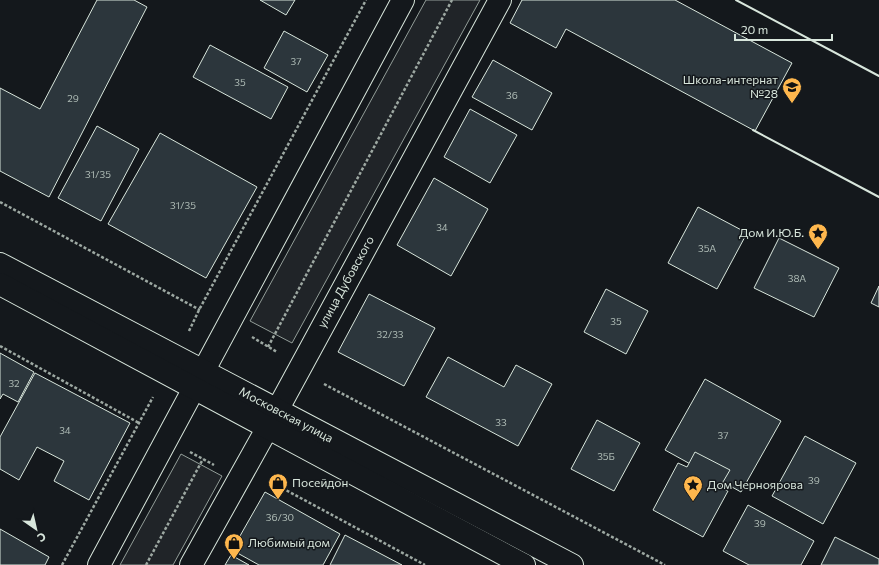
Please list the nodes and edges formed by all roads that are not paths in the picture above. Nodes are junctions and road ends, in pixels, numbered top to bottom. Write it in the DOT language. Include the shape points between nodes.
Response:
graph roads {
  1 [pos="403,0"];
  2 [pos="500,0"];
  3 [pos="0,264"];
  4 [pos="0,284"];
  5 [pos="172,366"];
  6 [pos="199,380"];
  7 [pos="272,418"];
  8 [pos="99,565"];
  9 [pos="191,565"];
  10 [pos="524,565"];
  11 [pos="572,565"];
  1 -- 6 [label="street"];
  2 -- 7 [label="street, улица Дубовского"];
  3 -- 5 [label="street, Московская улица"];
  4 -- 5 [label="street, Московская улица"];
  5 -- 6 [label="street, Московская улица"];
  6 -- 7 [label="street, Московская улица"];
  6 -- 8 [label="street"];
  7 -- 9 [label="street, улица Дубовского"];
  7 -- 10 [label="street, Московская улица"];
  7 -- 11 [label="street, Московская улица"];
}
